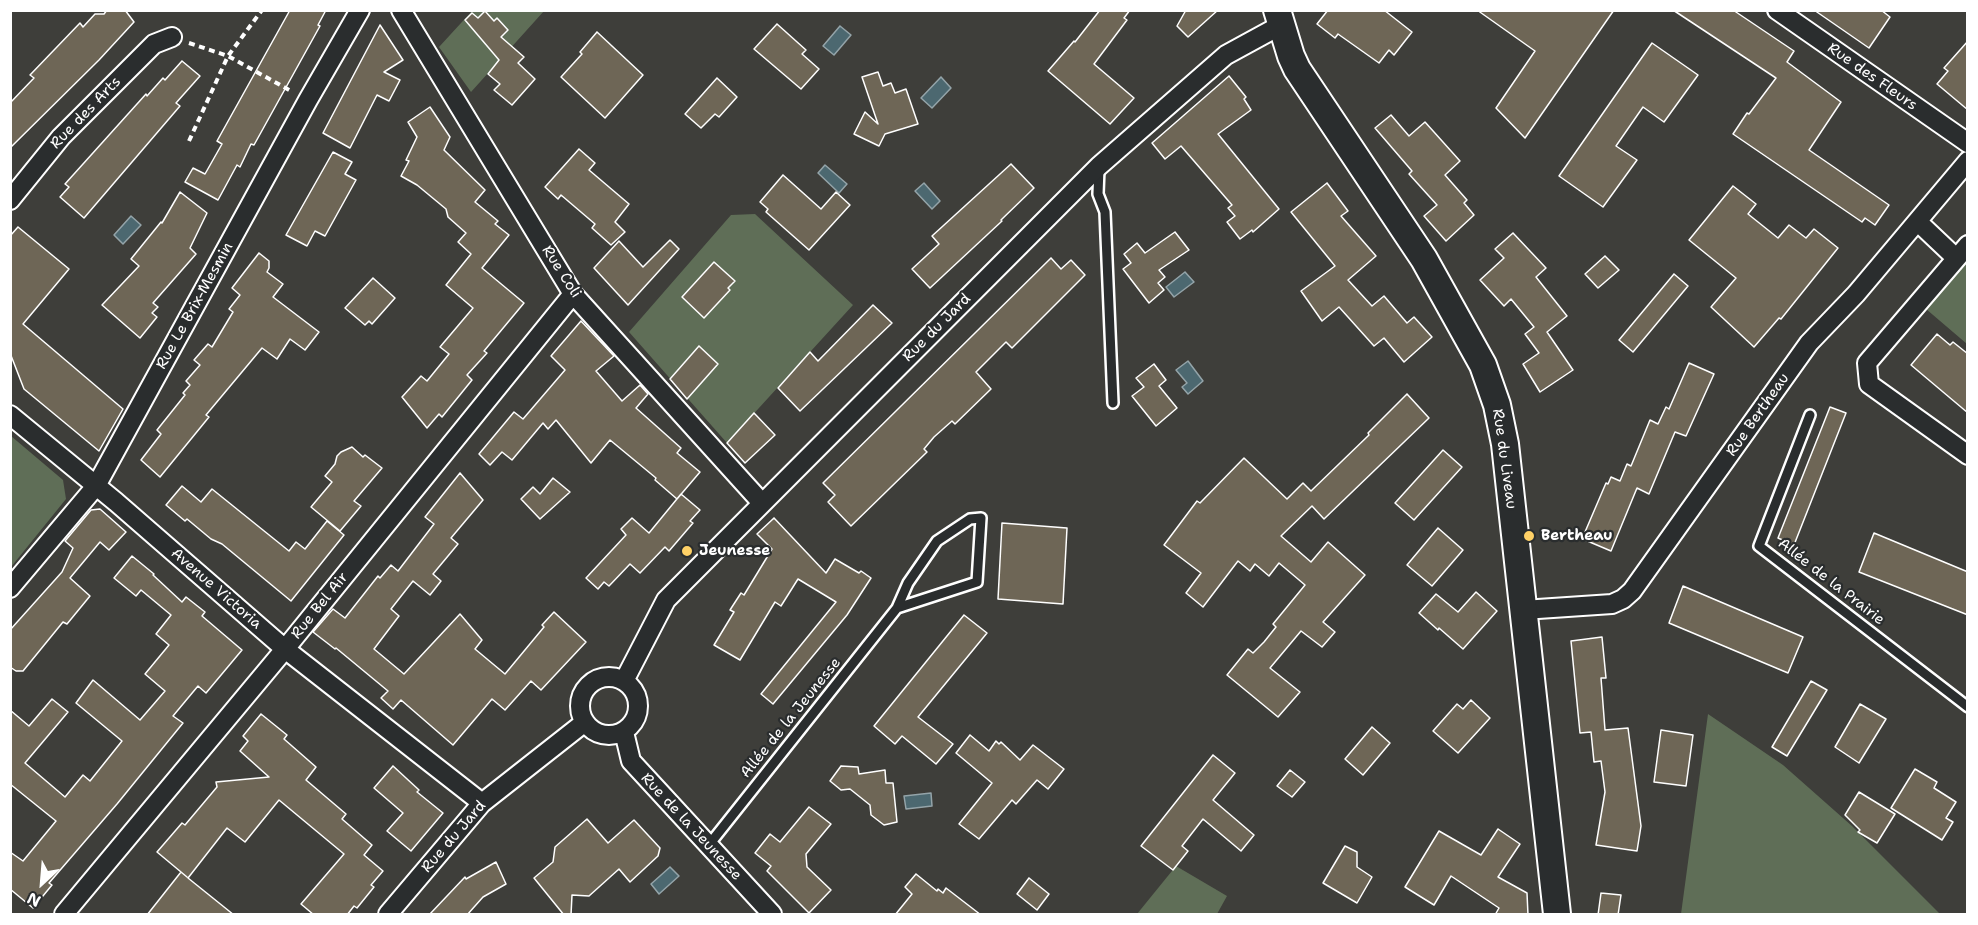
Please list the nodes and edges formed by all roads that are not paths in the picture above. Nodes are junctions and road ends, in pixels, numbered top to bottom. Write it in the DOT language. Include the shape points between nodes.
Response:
graph roads {
  1 [pos="360,10"];
  2 [pos="401,10"];
  3 [pos="1777,10"];
  4 [pos="1279,18"];
  5 [pos="172,37"];
  6 [pos="1968,143"];
  7 [pos="1968,161"];
  8 [pos="1099,166"];
  9 [pos="10,200"];
  10 [pos="1918,222"];
  11 [pos="1962,252"];
  12 [pos="573,294"];
  13 [pos="1113,403"];
  14 [pos="10,415"];
  15 [pos="1810,415"];
  16 [pos="1968,455"];
  17 [pos="96,486"];
  18 [pos="762,503"];
  19 [pos="10,588"];
  20 [pos="897,609"];
  21 [pos="1523,610"];
  22 [pos="285,649"];
  23 [pos="624,681"];
  24 [pos="1968,707"];
  25 [pos="585,722"];
  26 [pos="624,732"];
  27 [pos="482,803"];
  28 [pos="708,846"];
  29 [pos="64,915"];
  30 [pos="388,915"];
  31 [pos="772,915"];
  32 [pos="1557,915"];
  1 -- 17 [label="street, Rue Le Brix-Mesmin"];
  2 -- 12 [label="street, Rue Coli"];
  3 -- 6 [label="street, Rue des Fleurs"];
  4 -- 8 [label="street, Rue du Jard" via="1226,55"];
  4 -- 21 [label="street, Rue du Liveau" via="1298,69 1424,259 1483,365 1505,444"];
  5 -- 9 [label="street, Rue des Arts" via="154,44 61,137"];
  7 -- 10 [label="street, Rue Bertheau"];
  8 -- 13 [label="lane" via="1098,194 1105,212"];
  8 -- 18 [label="street, Rue du Jard"];
  10 -- 11 [label="street"];
  10 -- 21 [label="street, Rue Bertheau" via="1809,343 1632,591 1612,604"];
  11 -- 16 [label="street" via="1868,363 1868,374 1869,384"];
  12 -- 18 [label="street, Rue Coli"];
  12 -- 22 [label="street, Rue Bel Air"];
  14 -- 17 [label="street, Avenue Victoria"];
  15 -- 24 [label="lane, Allée de la Prairie" via="1759,546"];
  17 -- 19 [label="street, Rue Le Brix-Mesmin"];
  17 -- 22 [label="street, Avenue Victoria"];
  18 -- 23 [label="street, Rue du Jard" via="666,600"];
  20 -- 20 [label="lane, Allée de la Jeunesse" via="977,582 981,518 970,519 937,541 908,583"];
  20 -- 28 [label="lane, Allée de la Jeunesse"];
  21 -- 32 [label="street, Rue du Liveau"];
  22 -- 27 [label="street, Avenue Victoria"];
  22 -- 29 [label="street, Rue Bel Air"];
  23 -- 25 [label="street" via="605,677 588,686 580,704"];
  23 -- 26 [label="street" via="635,693 638,711"];
  25 -- 26 [label="street" via="599,733"];
  25 -- 27 [label="street, Rue du Jard"];
  26 -- 28 [label="street, Rue de la Jeunesse" via="631,761"];
  27 -- 30 [label="street, Rue du Jard"];
  28 -- 31 [label="street, Rue de la Jeunesse"];
}
